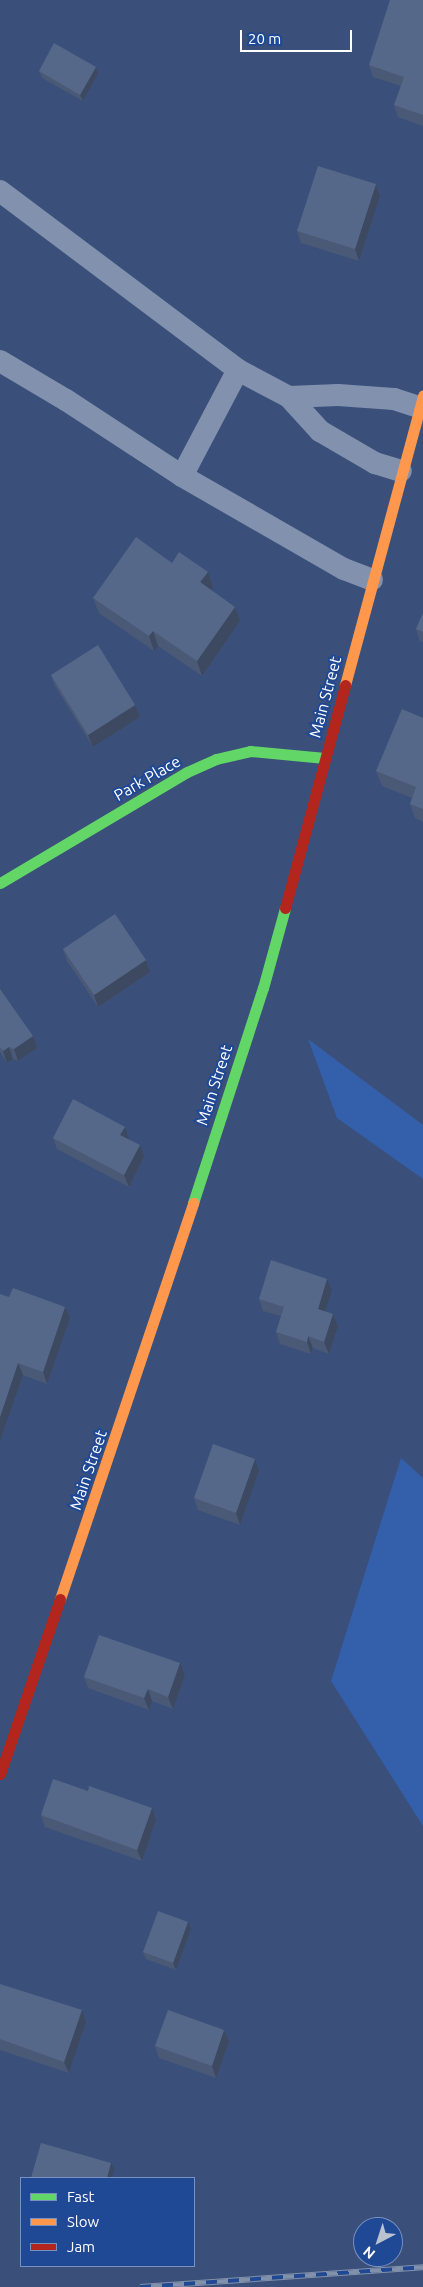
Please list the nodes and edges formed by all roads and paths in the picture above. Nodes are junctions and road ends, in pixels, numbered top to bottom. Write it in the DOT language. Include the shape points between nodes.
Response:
graph roads {
  1 [pos="0,191"];
  2 [pos="0,360"];
  3 [pos="238,370"];
  4 [pos="289,397"];
  5 [pos="421,401"];
  6 [pos="402,471"];
  7 [pos="182,476"];
  8 [pos="372,580"];
  9 [pos="325,758"];
  10 [pos="0,883"];
  11 [pos="0,1774"];
  1 -- 3 [label="lane"];
  2 -- 7 [label="lane"];
  3 -- 4 [label="lane"];
  3 -- 7 [label="lane"];
  4 -- 5 [label="lane" via="338,395"];
  4 -- 6 [label="lane" via="320,431 375,463"];
  5 -- 6 [label="street, Main Street"];
  6 -- 8 [label="street, Main Street"];
  7 -- 8 [label="lane" via="344,568"];
  8 -- 9 [label="street, Main Street"];
  9 -- 10 [label="street, Park Place" via="250,751 216,759 187,772"];
  9 -- 11 [label="street, Main Street" via="263,988 123,1417"];
}
